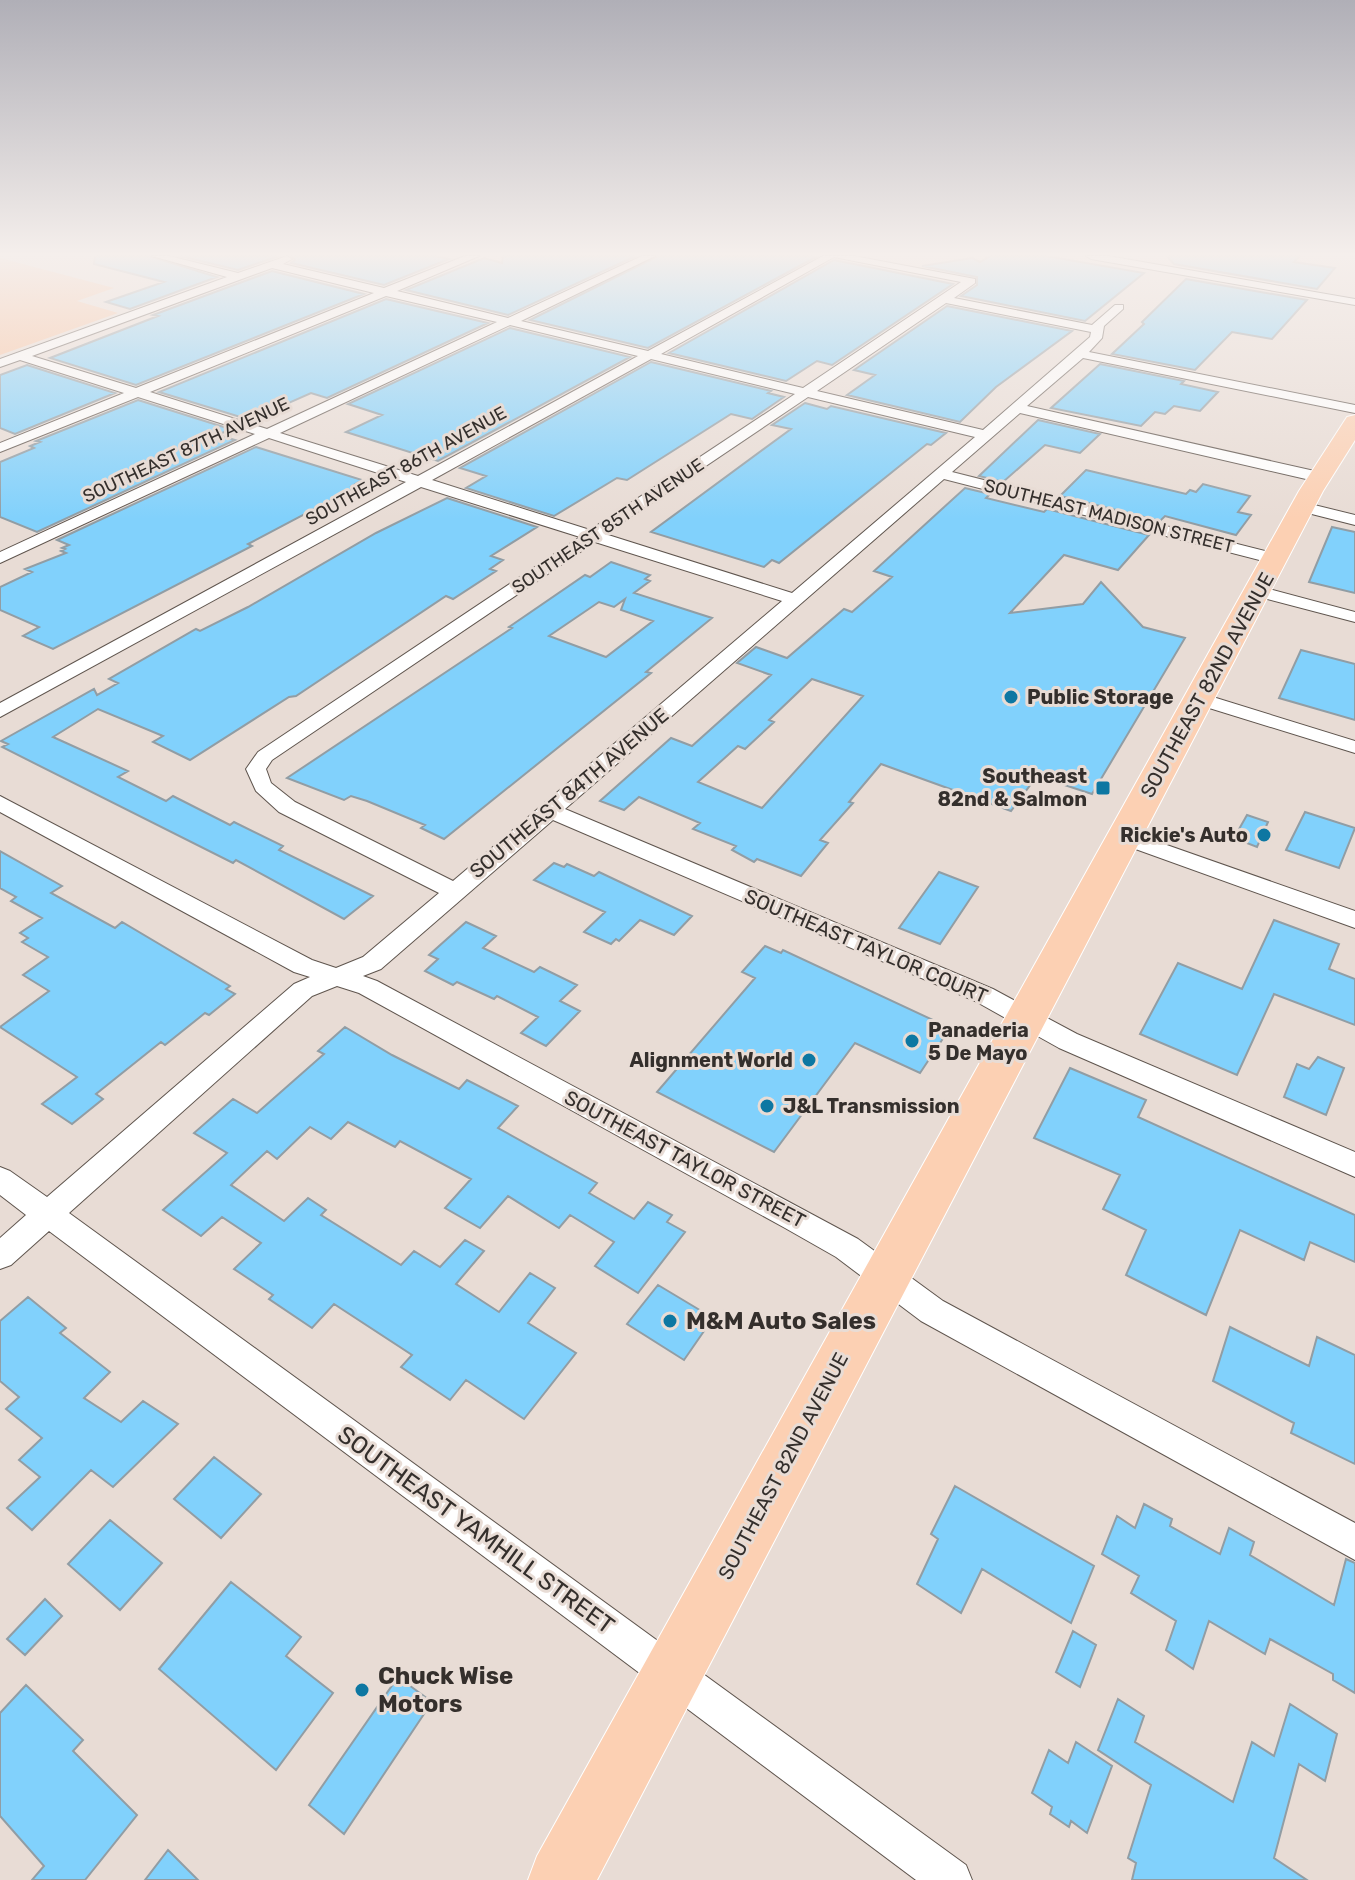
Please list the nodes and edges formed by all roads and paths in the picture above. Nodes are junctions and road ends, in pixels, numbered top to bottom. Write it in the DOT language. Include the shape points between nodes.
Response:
graph roads {
  1 [pos="55,344"];
  2 [pos="257,344"];
  3 [pos="461,344"];
  4 [pos="609,344"];
  5 [pos="670,344"];
  6 [pos="878,344"];
  7 [pos="1090,344"];
  8 [pos="651,354"];
  9 [pos="1080,354"];
  10 [pos="21,356"];
  11 [pos="0,363"];
  12 [pos="138,392"];
  13 [pos="806,393"];
  14 [pos="1016,408"];
  15 [pos="1353,424"];
  16 [pos="269,433"];
  17 [pos="985,435"];
  18 [pos="0,448"];
  19 [pos="942,474"];
  20 [pos="1319,477"];
  21 [pos="420,482"];
  22 [pos="1302,507"];
  23 [pos="1355,520"];
  24 [pos="595,536"];
  25 [pos="0,558"];
  26 [pos="1275,559"];
  27 [pos="1258,591"];
  28 [pos="797,600"];
  29 [pos="1355,617"];
  30 [pos="1200,699"];
  31 [pos="0,711"];
  32 [pos="1355,747"];
  33 [pos="0,803"];
  34 [pos="549,810"];
  35 [pos="1124,837"];
  36 [pos="455,891"];
  37 [pos="1355,920"];
  38 [pos="336,977"];
  39 [pos="1026,1018"];
  40 [pos="1355,1165"];
  41 [pos="0,1179"];
  42 [pos="47,1214"];
  43 [pos="0,1256"];
  44 [pos="885,1276"];
  45 [pos="1355,1542"];
  46 [pos="671,1674"];
  47 [pos="561,1880"];
  48 [pos="951,1880"];
  1 -- 10 [label="street"];
  2 -- 12 [label="street"];
  3 -- 16 [label="street, SOUTHEAST 87TH AVENUE"];
  4 -- 8 [label="street"];
  5 -- 8 [label="street, SOUTHEAST 86TH AVENUE"];
  6 -- 13 [label="street, SOUTHEAST 85TH AVENUE"];
  7 -- 9 [label="street, SOUTHEAST 84TH AVENUE"];
  8 -- 13 [label="street"];
  8 -- 21 [label="street, SOUTHEAST 86TH AVENUE"];
  9 -- 14 [label="street, SOUTHEAST 84TH AVENUE"];
  9 -- 15 [label="street"];
  10 -- 11 [label="street"];
  10 -- 12 [label="street"];
  12 -- 16 [label="street"];
  12 -- 18 [label="street"];
  13 -- 17 [label="street"];
  13 -- 24 [label="street, SOUTHEAST 85TH AVENUE"];
  14 -- 17 [label="street, SOUTHEAST 84TH AVENUE"];
  14 -- 20 [label="street"];
  15 -- 20 [label="main road, SOUTHEAST 82ND AVENUE"];
  16 -- 21 [label="street"];
  16 -- 25 [label="street, SOUTHEAST 87TH AVENUE"];
  17 -- 19 [label="street, SOUTHEAST 84TH AVENUE"];
  19 -- 26 [label="street, SOUTHEAST MADISON STREET"];
  19 -- 28 [label="street, SOUTHEAST 84TH AVENUE"];
  20 -- 22 [label="main road, SOUTHEAST 82ND AVENUE"];
  21 -- 24 [label="street"];
  21 -- 31 [label="street, SOUTHEAST 86TH AVENUE"];
  22 -- 23 [label="street"];
  22 -- 26 [label="main road, SOUTHEAST 82ND AVENUE"];
  24 -- 28 [label="street"];
  24 -- 36 [label="street, SOUTHEAST 85TH AVENUE" via="265,756 256,769 266,792 287,807"];
  26 -- 27 [label="main road, SOUTHEAST 82ND AVENUE"];
  27 -- 29 [label="street"];
  27 -- 30 [label="main road, SOUTHEAST 82ND AVENUE"];
  28 -- 34 [label="street, SOUTHEAST 84TH AVENUE"];
  30 -- 32 [label="street"];
  30 -- 35 [label="main road, SOUTHEAST 82ND AVENUE"];
  33 -- 38 [label="street, SOUTHEAST TAYLOR STREET" via="303,966"];
  34 -- 36 [label="street, SOUTHEAST 84TH AVENUE"];
  34 -- 39 [label="street, SOUTHEAST TAYLOR COURT" via="984,995"];
  35 -- 37 [label="street"];
  35 -- 39 [label="main road, SOUTHEAST 82ND AVENUE"];
  36 -- 38 [label="street, SOUTHEAST 84TH AVENUE" via="372,963"];
  38 -- 42 [label="street, SOUTHEAST 84TH AVENUE" via="303,990"];
  38 -- 44 [label="street, SOUTHEAST TAYLOR STREET" via="368,987 795,1219"];
  39 -- 40 [label="street, SOUTHEAST TAYLOR COURT"];
  39 -- 44 [label="main road, SOUTHEAST 82ND AVENUE"];
  41 -- 42 [label="street, SOUTHEAST YAMHILL STREET"];
  42 -- 43 [label="street, SOUTHEAST 84TH AVENUE"];
  42 -- 46 [label="street, SOUTHEAST YAMHILL STREET"];
  44 -- 45 [label="street, SOUTHEAST TAYLOR STREET" via="932,1311"];
  44 -- 46 [label="main road, SOUTHEAST 82ND AVENUE"];
  46 -- 47 [label="main road, SOUTHEAST 82ND AVENUE"];
  46 -- 48 [label="street, SOUTHEAST YAMHILL STREET"];
}
